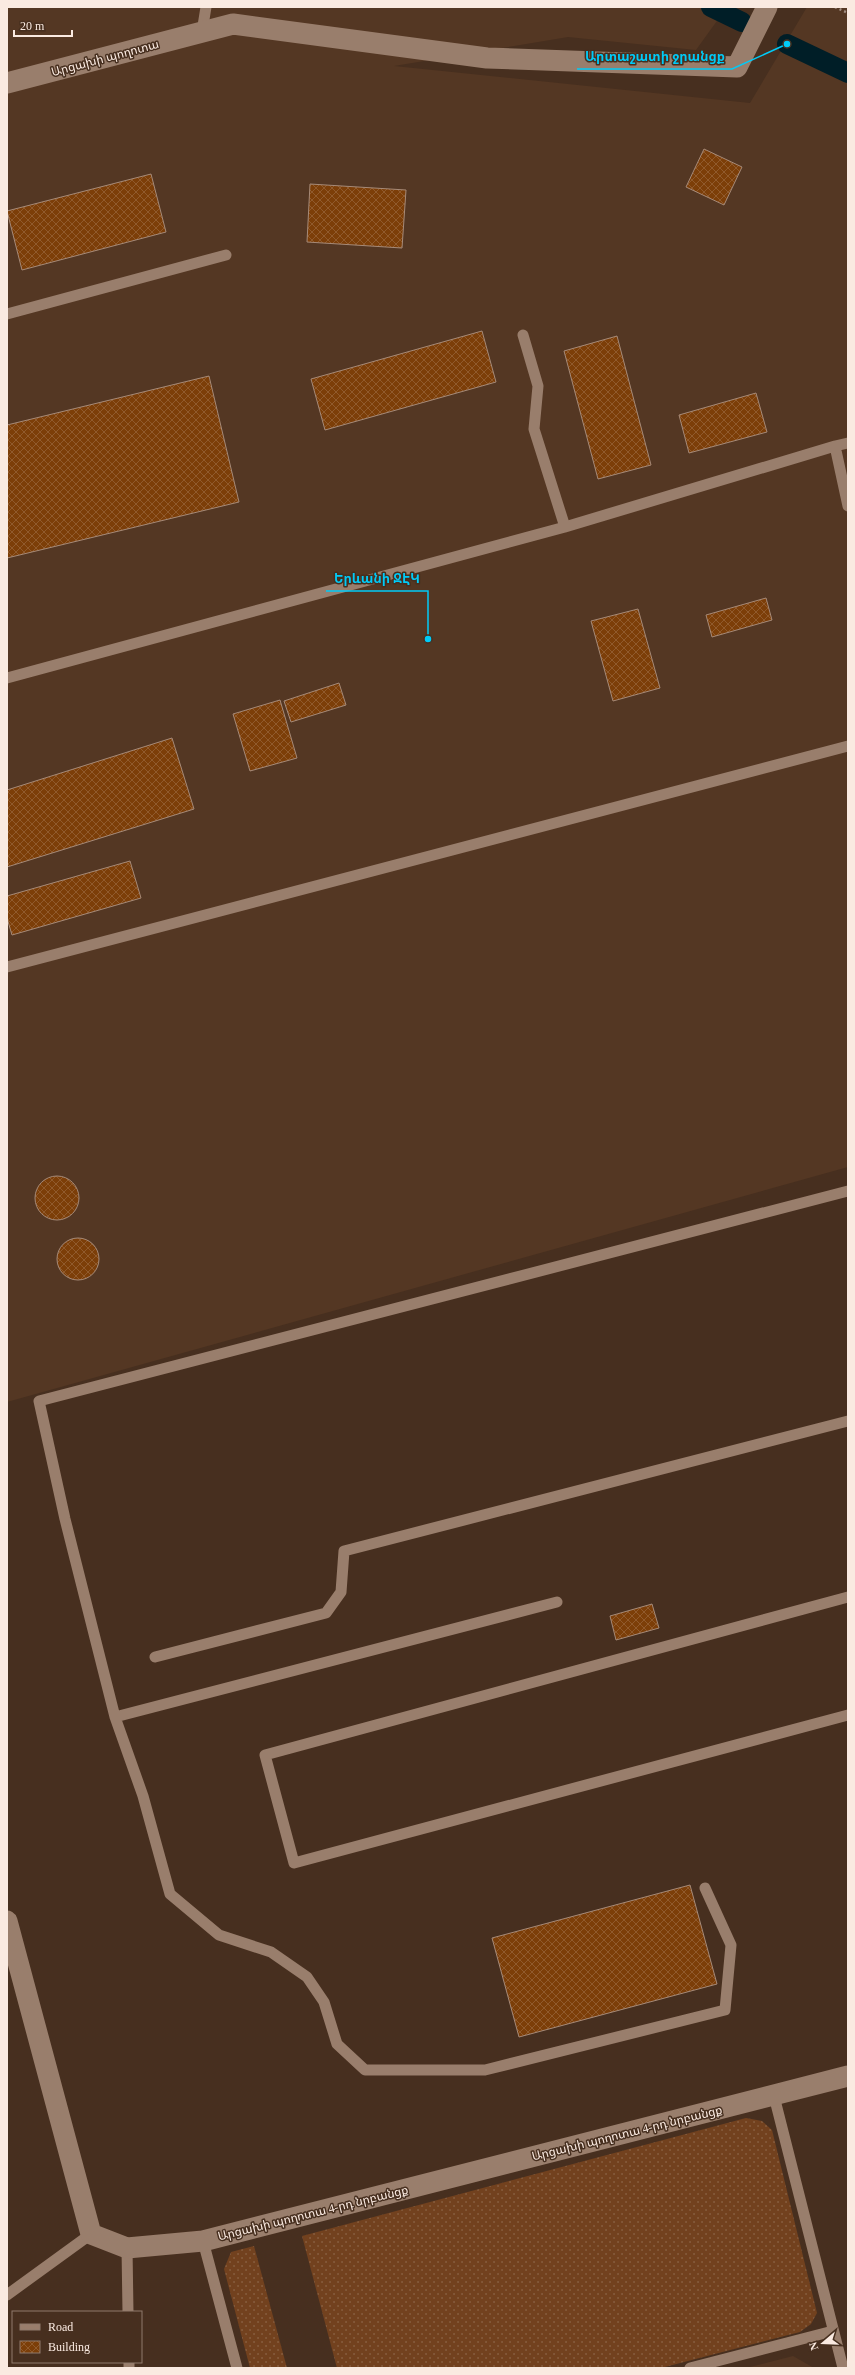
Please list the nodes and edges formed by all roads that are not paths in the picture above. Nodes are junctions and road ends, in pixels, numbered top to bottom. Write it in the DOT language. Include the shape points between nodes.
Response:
graph roads {
  1 [pos="206,7"];
  2 [pos="767,7"];
  3 [pos="202,32"];
  4 [pos="7,83"];
  5 [pos="226,255"];
  6 [pos="7,314"];
  7 [pos="523,335"];
  8 [pos="848,444"];
  9 [pos="835,446"];
  10 [pos="848,506"];
  11 [pos="565,527"];
  12 [pos="7,678"];
  13 [pos="848,746"];
  14 [pos="7,967"];
  15 [pos="848,1191"];
  16 [pos="848,1421"];
  17 [pos="848,1597"];
  18 [pos="557,1602"];
  19 [pos="155,1657"];
  20 [pos="848,1715"];
  21 [pos="115,1717"];
  22 [pos="705,1888"];
  23 [pos="7,1922"];
  24 [pos="11,1954"];
  25 [pos="848,2076"];
  26 [pos="774,2096"];
  27 [pos="91,2234"];
  28 [pos="203,2241"];
  29 [pos="127,2248"];
  30 [pos="7,2295"];
  31 [pos="128,2311"];
  32 [pos="833,2331"];
  33 [pos="237,2368"];
  34 [pos="690,2368"];
  35 [pos="843,2368"];
  1 -- 3 [label="lane"];
  2 -- 3 [label="street, Արցախի պողոտա" via="737,68 487,58 233,24"];
  3 -- 4 [label="street, Արցախի պողոտա"];
  5 -- 6 [label="lane"];
  7 -- 11 [label="lane" via="538,386 534,429"];
  8 -- 9 [label="lane"];
  9 -- 10 [label="lane"];
  9 -- 11 [label="lane"];
  11 -- 12 [label="lane"];
  13 -- 14 [label="lane"];
  15 -- 21 [label="lane" via="39,1401 65,1519"];
  16 -- 19 [label="lane" via="344,1551 341,1592 326,1612"];
  17 -- 20 [label="lane" via="265,1755 294,1863"];
  18 -- 21 [label="lane"];
  21 -- 22 [label="lane" via="143,1796 170,1894 219,1935 271,1952 307,1977 324,2002 337,2044 365,2070 484,2070 725,2010 731,1945"];
  23 -- 24 [label="street"];
  24 -- 27 [label="street"];
  25 -- 26 [label="street, Արցախի պողոտա 4-րդ նրբանցք"];
  26 -- 28 [label="street, Արցախի պողոտա 4-րդ նրբանցք"];
  26 -- 32 [label="lane"];
  27 -- 29 [label="street, Արցախի պողոտա 4-րդ նրբանցք"];
  27 -- 30 [label="lane"];
  28 -- 29 [label="street, Արցախի պողոտա 4-րդ նրբանցք"];
  28 -- 33 [label="lane"];
  29 -- 31 [label="lane"];
  32 -- 34 [label="lane"];
  32 -- 35 [label="lane"];
}
